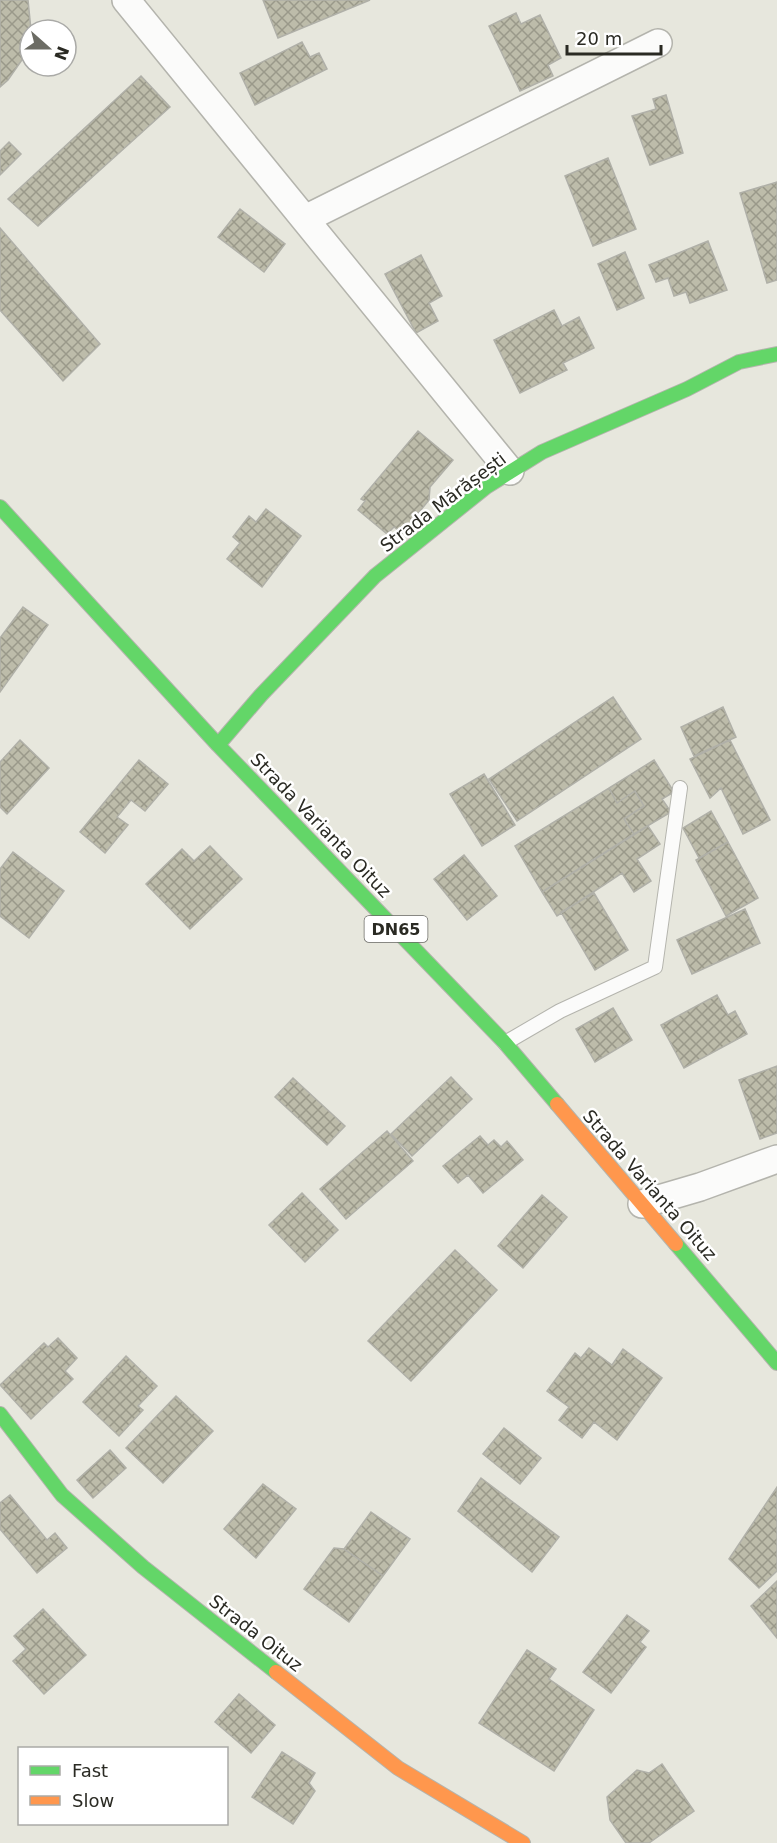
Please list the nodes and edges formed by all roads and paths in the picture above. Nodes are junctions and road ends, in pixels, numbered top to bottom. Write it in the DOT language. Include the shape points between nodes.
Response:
graph roads {
  1 [pos="126,0"];
  2 [pos="658,43"];
  3 [pos="305,219"];
  4 [pos="777,354"];
  5 [pos="510,471"];
  6 [pos="0,507"];
  7 [pos="218,745"];
  8 [pos="680,788"];
  9 [pos="505,1043"];
  10 [pos="777,1159"];
  11 [pos="642,1204"];
  12 [pos="777,1363"];
  13 [pos="0,1414"];
  14 [pos="523,1843"];
  1 -- 3 [label="street"];
  2 -- 3 [label="street"];
  3 -- 5 [label="street"];
  4 -- 5 [label="street, Strada Mărășești" via="739,362 542,452"];
  5 -- 7 [label="street, Strada Mărășești" via="375,576"];
  6 -- 7 [label="street, Strada Varianta Oituz / DN65"];
  7 -- 9 [label="street, Strada Varianta Oituz / DN65"];
  8 -- 9 [label="lane" via="655,967 560,1011"];
  9 -- 11 [label="street, Strada Varianta Oituz / DN65"];
  10 -- 11 [label="street" via="700,1188"];
  11 -- 12 [label="street, Strada Varianta Oituz / DN65"];
  13 -- 14 [label="street, Strada Oituz" via="62,1495 144,1567 398,1768"];
}
